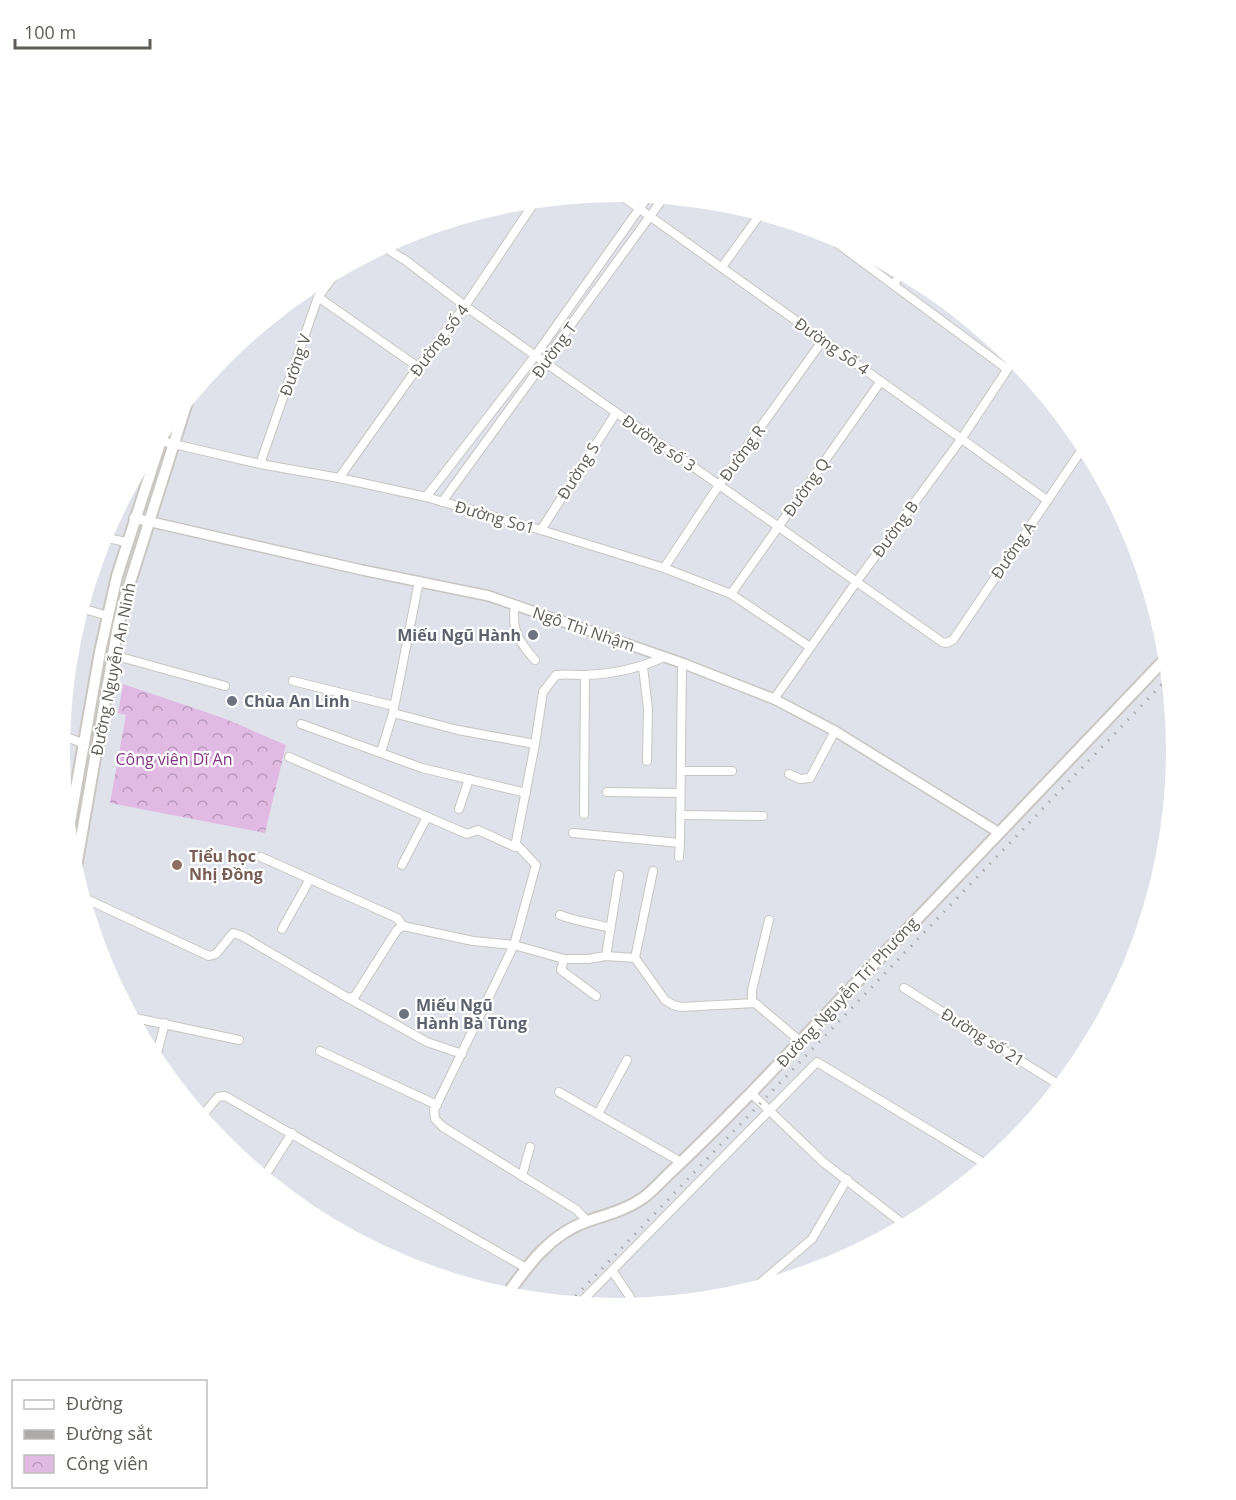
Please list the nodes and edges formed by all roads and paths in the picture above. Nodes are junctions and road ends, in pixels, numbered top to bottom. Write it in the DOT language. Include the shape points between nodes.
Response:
graph roads {
  1 [pos="632,203"];
  2 [pos="643,203"];
  3 [pos="658,204"];
  4 [pos="640,208"];
  5 [pos="529,210"];
  6 [pos="650,216"];
  7 [pos="756,220"];
  8 [pos="391,252"];
  9 [pos="858,258"];
  10 [pos="722,267"];
  11 [pos="897,279"];
  12 [pos="894,284"];
  13 [pos="324,288"];
  14 [pos="318,297"];
  15 [pos="465,306"];
  16 [pos="823,340"];
  17 [pos="535,356"];
  18 [pos="544,362"];
  19 [pos="418,367"];
  20 [pos="1007,369"];
  21 [pos="881,381"];
  22 [pos="616,413"];
  23 [pos="174,430"];
  24 [pos="962,438"];
  25 [pos="166,442"];
  26 [pos="173,444"];
  27 [pos="1078,455"];
  28 [pos="155,459"];
  29 [pos="260,464"];
  30 [pos="151,470"];
  31 [pos="339,478"];
  32 [pos="719,485"];
  33 [pos="426,497"];
  34 [pos="1047,500"];
  35 [pos="442,502"];
  36 [pos="134,518"];
  37 [pos="148,522"];
  38 [pos="778,526"];
  39 [pos="541,530"];
  40 [pos="112,539"];
  41 [pos="126,542"];
  42 [pos="664,568"];
  43 [pos="419,581"];
  44 [pos="856,581"];
  45 [pos="731,594"];
  46 [pos="514,605"];
  47 [pos="88,610"];
  48 [pos="108,616"];
  49 [pos="936,639"];
  50 [pos="810,647"];
  51 [pos="100,652"];
  52 [pos="113,655"];
  53 [pos="664,657"];
  54 [pos="535,660"];
  55 [pos="682,663"];
  56 [pos="1159,666"];
  57 [pos="643,667"];
  58 [pos="585,675"];
  59 [pos="292,681"];
  60 [pos="225,686"];
  61 [pos="774,699"];
  62 [pos="394,710"];
  63 [pos="301,724"];
  64 [pos="835,731"];
  65 [pos="71,738"];
  66 [pos="85,744"];
  67 [pos="535,744"];
  68 [pos="381,752"];
  69 [pos="289,757"];
  70 [pos="647,761"];
  71 [pos="681,771"];
  72 [pos="732,771"];
  73 [pos="789,774"];
  74 [pos="469,779"];
  75 [pos="607,792"];
  76 [pos="680,792"];
  77 [pos="526,793"];
  78 [pos="73,797"];
  79 [pos="459,809"];
  80 [pos="584,814"];
  81 [pos="680,815"];
  82 [pos="763,816"];
  83 [pos="427,817"];
  84 [pos="998,832"];
  85 [pos="573,833"];
  86 [pos="680,843"];
  87 [pos="519,847"];
  88 [pos="79,848"];
  89 [pos="261,857"];
  90 [pos="680,857"];
  91 [pos="402,865"];
  92 [pos="653,871"];
  93 [pos="619,874"];
  94 [pos="310,879"];
  95 [pos="92,902"];
  96 [pos="560,915"];
  97 [pos="769,920"];
  98 [pos="403,926"];
  99 [pos="282,928"];
  100 [pos="610,928"];
  101 [pos="514,945"];
  102 [pos="606,956"];
  103 [pos="635,958"];
  104 [pos="564,959"];
  105 [pos="904,988"];
  106 [pos="596,996"];
  107 [pos="348,998"];
  108 [pos="752,1002"];
  109 [pos="141,1019"];
  110 [pos="165,1023"];
  111 [pos="239,1040"];
  112 [pos="800,1041"];
  113 [pos="159,1047"];
  114 [pos="320,1051"];
  115 [pos="462,1054"];
  116 [pos="627,1060"];
  117 [pos="1053,1081"];
  118 [pos="559,1092"];
  119 [pos="751,1093"];
  120 [pos="437,1105"];
  121 [pos="206,1111"];
  122 [pos="769,1111"];
  123 [pos="598,1114"];
  124 [pos="292,1133"];
  125 [pos="530,1147"];
  126 [pos="980,1161"];
  127 [pos="681,1162"];
  128 [pos="268,1171"];
  129 [pos="522,1176"];
  130 [pos="847,1179"];
  131 [pos="898,1220"];
  132 [pos="587,1221"];
  133 [pos="526,1268"];
  134 [pos="613,1272"];
  135 [pos="768,1276"];
  136 [pos="512,1287"];
  137 [pos="587,1296"];
  138 [pos="630,1297"];
  1 -- 4 [label="street, Đường Số 4"];
  2 -- 4 [label="street, Đường T"];
  3 -- 6 [label="street, Đường T"];
  4 -- 6 [label="street, Đường Số 4"];
  4 -- 17 [label="street, Đường T"];
  5 -- 15 [label="street, Đường số 4"];
  6 -- 10 [label="street, Đường Số 4"];
  6 -- 18 [label="street, Đường T"];
  7 -- 10 [label="street"];
  8 -- 15 [label="street, Đường số 3"];
  9 -- 12 [label="street"];
  10 -- 16 [label="street, Đường Số 4"];
  11 -- 12 [label="street"];
  12 -- 20 [label="street"];
  13 -- 14 [label="street, Đường V"];
  14 -- 19 [label="street"];
  14 -- 29 [label="street, Đường V"];
  15 -- 17 [label="street, Đường số 3"];
  15 -- 19 [label="street, Đường số 4"];
  16 -- 21 [label="street, Đường Số 4"];
  16 -- 32 [label="street, Đường R"];
  17 -- 18 [label="street, Đường số 3"];
  17 -- 33 [label="street, Đường T"];
  18 -- 22 [label="street, Đường số 3"];
  18 -- 35 [label="street, Đường T"];
  19 -- 31 [label="street, Đường số 4"];
  20 -- 24 [label="street, Đường B"];
  21 -- 24 [label="street, Đường Số 4"];
  21 -- 38 [label="street, Đường Q"];
  22 -- 32 [label="street, Đường số 3"];
  22 -- 39 [label="street, Đường S"];
  23 -- 26 [label="main road, Đường Nguyễn An Ninh"];
  24 -- 34 [label="street, Đường Số 4"];
  24 -- 44 [label="street, Đường B"];
  25 -- 26 [label="street, Đường So1"];
  26 -- 29 [label="street, Đường So1"];
  26 -- 37 [label="main road, Đường Nguyễn An Ninh"];
  27 -- 34 [label="street, Đường A"];
  28 -- 30 [label="main road, Đường Nguyễn An Ninh"];
  29 -- 31 [label="street, Đường So1"];
  30 -- 36 [label="main road, Đường Nguyễn An Ninh"];
  31 -- 33 [label="street, Đường So1"];
  32 -- 38 [label="street, Đường số 3"];
  32 -- 42 [label="street, Đường R"];
  33 -- 35 [label="street, Đường So1"];
  34 -- 49 [label="street, Đường A" via="953,640 946,643"];
  35 -- 39 [label="street, Đường So1"];
  36 -- 37 [label="street, Ngô Thì Nhậm"];
  36 -- 41 [label="main road, Đường Nguyễn An Ninh"];
  37 -- 43 [label="street, Ngô Thì Nhậm"];
  37 -- 52 [label="main road, Đường Nguyễn An Ninh" via="124,598"];
  38 -- 44 [label="street, Đường số 3"];
  38 -- 45 [label="street, Đường Q"];
  39 -- 42 [label="street, Đường So1"];
  40 -- 41 [label="street"];
  41 -- 48 [label="main road, Đường Nguyễn An Ninh"];
  42 -- 45 [label="street, Đường So1"];
  43 -- 46 [label="street, Ngô Thì Nhậm"];
  43 -- 62 [label="street"];
  44 -- 49 [label="street, Đường số 3"];
  44 -- 50 [label="street, Đường B"];
  45 -- 50 [label="street, Đường So1"];
  46 -- 53 [label="street, Ngô Thì Nhậm"];
  46 -- 54 [label="street" via="519,642"];
  47 -- 48 [label="street"];
  48 -- 51 [label="main road, Đường Nguyễn An Ninh"];
  50 -- 61 [label="street, Đường B"];
  51 -- 52 [label="main road"];
  51 -- 66 [label="main road, Đường Nguyễn An Ninh"];
  52 -- 60 [label="street"];
  52 -- 88 [label="main road, Đường Nguyễn An Ninh"];
  53 -- 55 [label="street, Ngô Thì Nhậm"];
  53 -- 57 [label="street"];
  55 -- 61 [label="street, Ngô Thì Nhậm"];
  55 -- 71 [label="street"];
  56 -- 84 [label="main road, Đường Nguyễn Tri Phương"];
  57 -- 58 [label="street"];
  57 -- 70 [label="street" via="648,710"];
  58 -- 67 [label="street" via="556,675 549,683 541,700"];
  58 -- 80 [label="street"];
  59 -- 62 [label="street"];
  61 -- 64 [label="street, Ngô Thì Nhậm"];
  62 -- 67 [label="street" via="458,730"];
  62 -- 68 [label="street"];
  63 -- 68 [label="street"];
  64 -- 73 [label="street" via="810,778"];
  64 -- 84 [label="street, Ngô Thì Nhậm"];
  65 -- 66 [label="street"];
  66 -- 78 [label="main road, Đường Nguyễn An Ninh"];
  67 -- 77 [label="street"];
  68 -- 74 [label="street" via="422,768"];
  69 -- 83 [label="street"];
  71 -- 72 [label="street"];
  71 -- 76 [label="street"];
  74 -- 77 [label="street"];
  74 -- 79 [label="street"];
  75 -- 76 [label="street"];
  76 -- 81 [label="street"];
  77 -- 83 [label="street" via="515,847 478,830 467,834"];
  81 -- 82 [label="street"];
  81 -- 86 [label="street"];
  83 -- 91 [label="street"];
  84 -- 112 [label="main road, Đường Nguyễn Tri Phương"];
  85 -- 86 [label="street"];
  86 -- 90 [label="street"];
  87 -- 101 [label="street" via="536,865"];
  89 -- 94 [label="street"];
  92 -- 103 [label="street"];
  93 -- 100 [label="street"];
  94 -- 98 [label="street" via="397,918"];
  94 -- 99 [label="street"];
  95 -- 107 [label="street" via="209,956 216,954 232,933 242,936"];
  96 -- 100 [label="street"];
  97 -- 108 [label="street"];
  98 -- 101 [label="street"];
  98 -- 107 [label="street" via="355,996"];
  100 -- 102 [label="street"];
  101 -- 104 [label="street"];
  101 -- 115 [label="street"];
  102 -- 103 [label="street"];
  102 -- 104 [label="street"];
  103 -- 108 [label="street" via="665,1000 673,1005"];
  104 -- 106 [label="street" via="561,970"];
  105 -- 117 [label="street, Đường số 21"];
  107 -- 115 [label="street" via="427,1042"];
  108 -- 112 [label="street"];
  109 -- 110 [label="street"];
  110 -- 111 [label="street"];
  110 -- 113 [label="street"];
  112 -- 119 [label="main road, Đường Nguyễn Tri Phương"];
  114 -- 120 [label="street"];
  115 -- 120 [label="street"];
  116 -- 123 [label="street"];
  118 -- 123 [label="street"];
  119 -- 122 [label="street"];
  119 -- 127 [label="main road, Đường Nguyễn Tri Phương"];
  120 -- 129 [label="street" via="435,1119 443,1127"];
  121 -- 124 [label="street" via="218,1097 225,1096"];
  122 -- 126 [label="street" via="817,1062"];
  122 -- 130 [label="street"];
  122 -- 134 [label="street"];
  123 -- 127 [label="street"];
  124 -- 128 [label="street"];
  124 -- 133 [label="street"];
  125 -- 129 [label="street"];
  127 -- 132 [label="main road, Đường Nguyễn Tri Phương" via="633,1204"];
  129 -- 132 [label="street" via="577,1210"];
  130 -- 131 [label="street"];
  130 -- 135 [label="street" via="812,1239"];
  132 -- 133 [label="main road, Đường Nguyễn Tri Phương" via="551,1241"];
  133 -- 136 [label="main road, Đường Nguyễn Tri Phương"];
  134 -- 137 [label="street"];
  134 -- 138 [label="street"];
}
